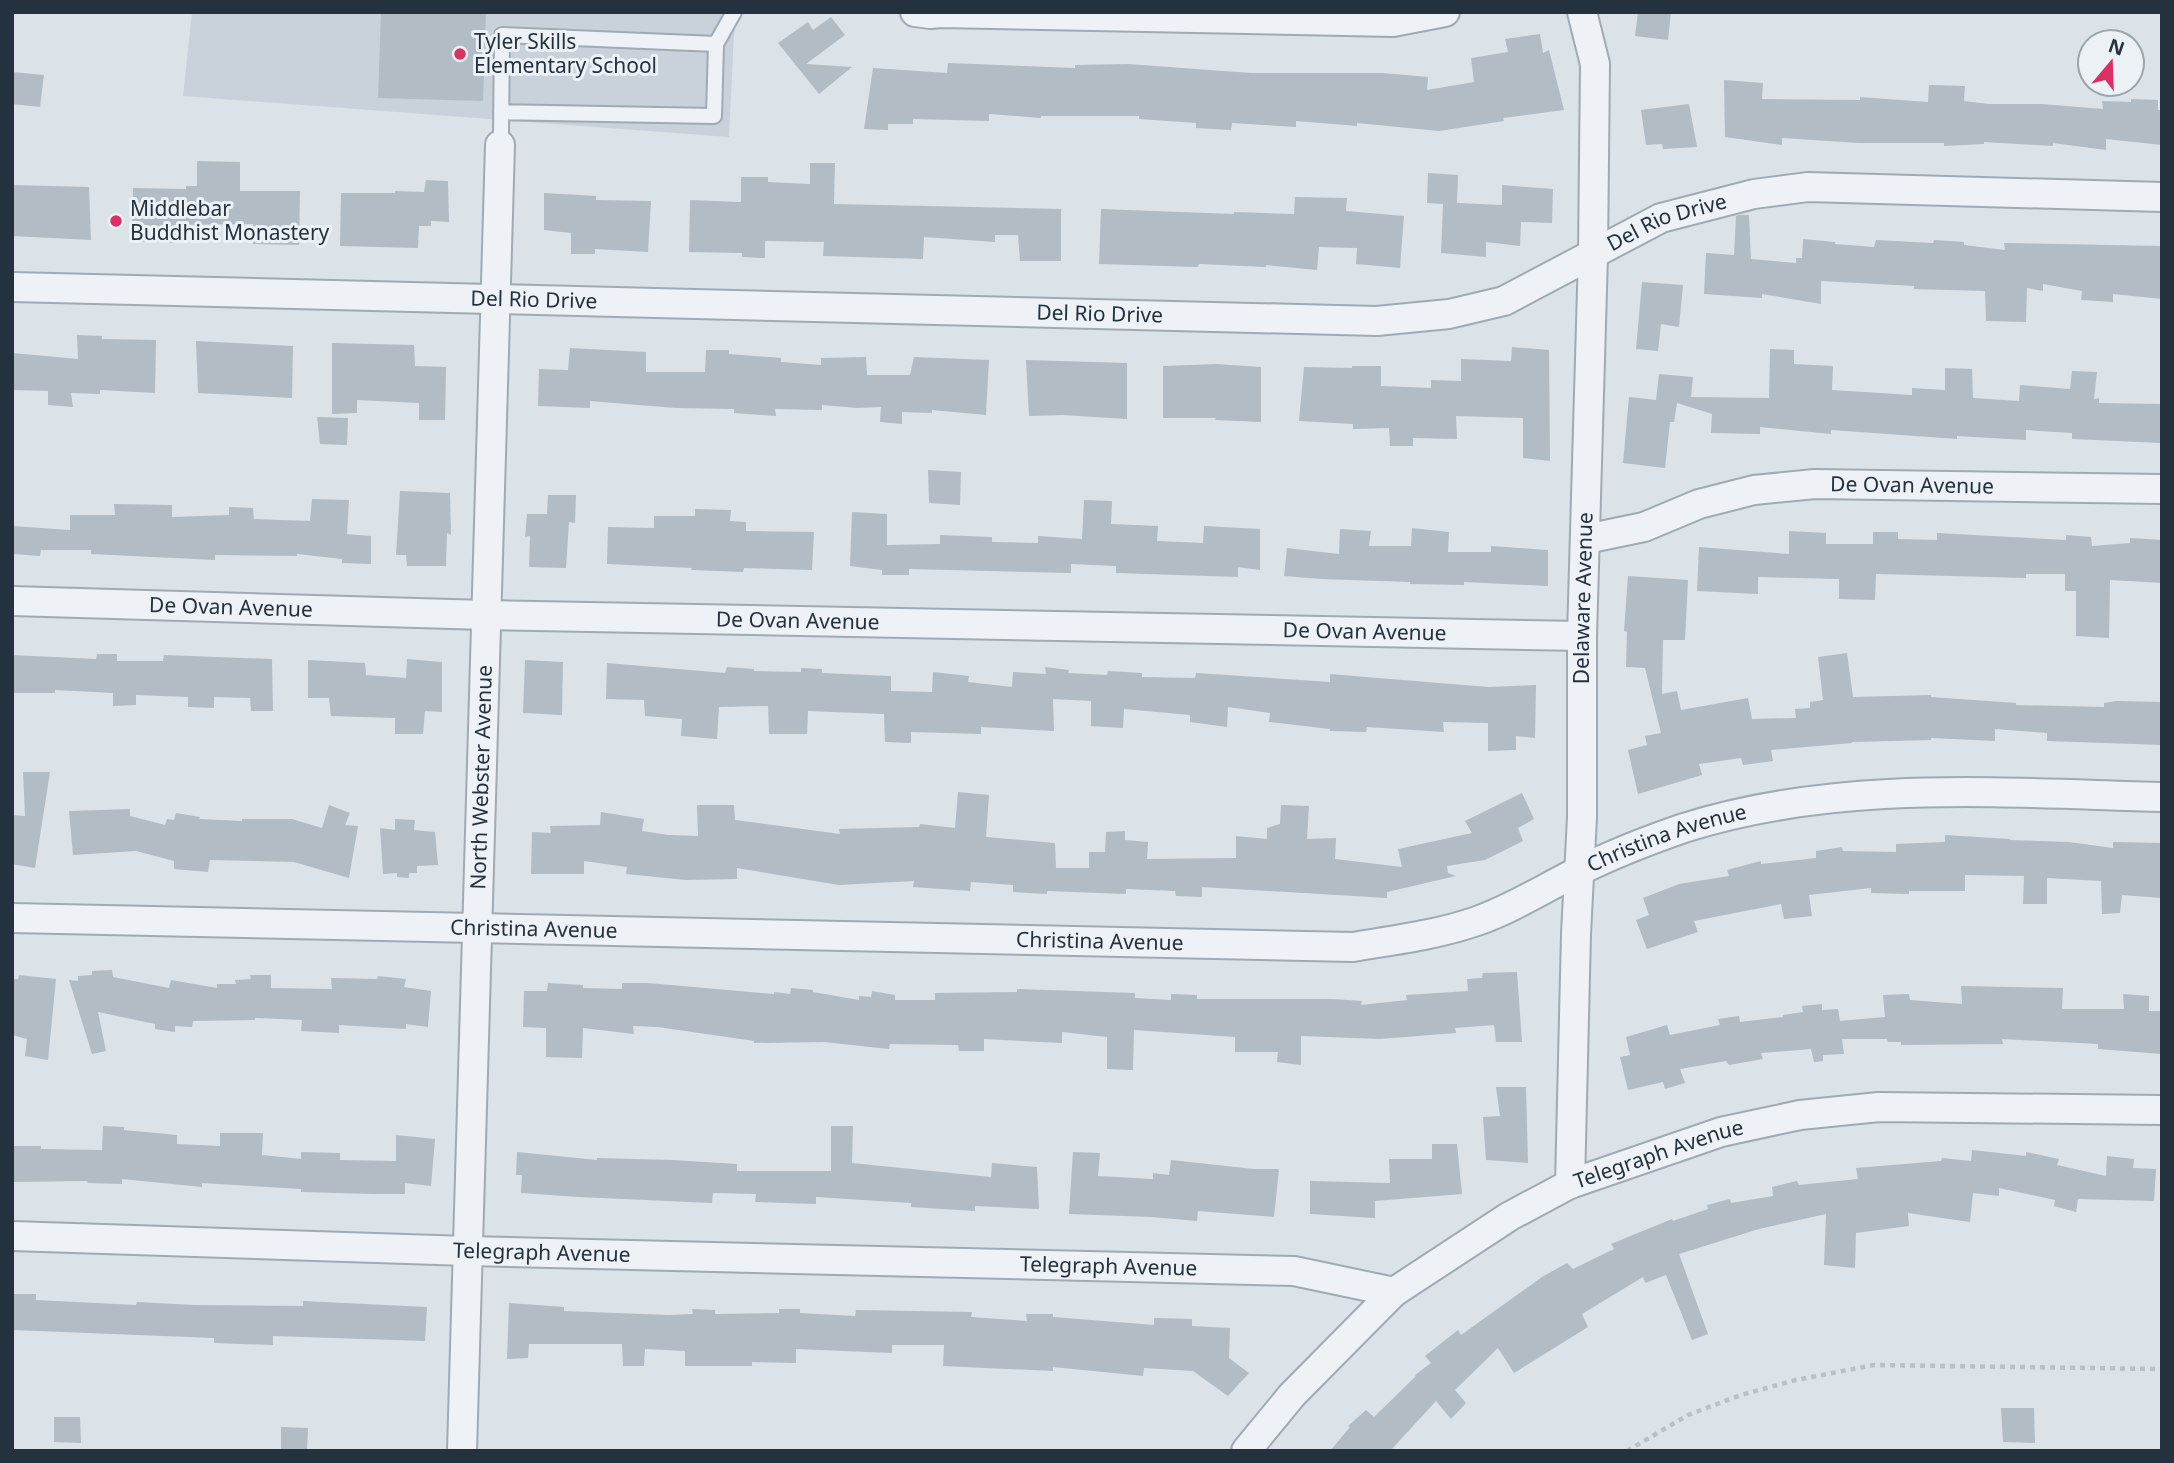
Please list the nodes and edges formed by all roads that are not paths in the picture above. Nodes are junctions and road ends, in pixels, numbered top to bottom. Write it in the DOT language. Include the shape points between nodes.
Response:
graph roads {
  1 [pos="734,12"];
  2 [pos="915,12"];
  3 [pos="1445,12"];
  4 [pos="1582,12"];
  5 [pos="1217,16"];
  6 [pos="716,44"];
  7 [pos="501,112"];
  8 [pos="500,145"];
  9 [pos="2162,197"];
  10 [pos="1593,255"];
  11 [pos="12,287"];
  12 [pos="495,300"];
  13 [pos="2162,489"];
  14 [pos="1586,539"];
  15 [pos="12,601"];
  16 [pos="486,615"];
  17 [pos="1582,636"];
  18 [pos="2162,797"];
  19 [pos="1579,871"];
  20 [pos="12,918"];
  21 [pos="477,930"];
  22 [pos="2162,1110"];
  23 [pos="1570,1184"];
  24 [pos="12,1236"];
  25 [pos="467,1251"];
  26 [pos="1394,1292"];
  27 [pos="462,1451"];
  28 [pos="1246,1451"];
  1 -- 6 [label="lane"];
  2 -- 5 [label="street"];
  3 -- 5 [label="street" via="1393,22"];
  4 -- 10 [label="street, Delaware Avenue" via="1595,64"];
  6 -- 7 [label="lane" via="714,116"];
  6 -- 7 [label="lane" via="502,35"];
  7 -- 8 [label="lane"];
  8 -- 12 [label="street, North Webster Avenue"];
  9 -- 10 [label="street, Del Rio Drive" via="1808,187 1754,194 1661,218"];
  10 -- 12 [label="street, Del Rio Drive" via="1504,301 1450,314 1377,321"];
  10 -- 14 [label="street, Delaware Avenue"];
  11 -- 12 [label="street, Del Rio Drive"];
  12 -- 16 [label="street, North Webster Avenue"];
  13 -- 14 [label="street, De Ovan Avenue" via="1815,484 1754,490 1699,504 1644,527"];
  14 -- 17 [label="street, Delaware Avenue"];
  15 -- 16 [label="street, De Ovan Avenue"];
  16 -- 17 [label="street, De Ovan Avenue"];
  16 -- 21 [label="street, North Webster Avenue"];
  17 -- 19 [label="street, Delaware Avenue"];
  18 -- 19 [label="street, Christina Avenue" via="1917,791 1801,802 1686,828"];
  19 -- 21 [label="street, Christina Avenue" via="1476,921 1353,947"];
  19 -- 23 [label="street, Delaware Avenue"];
  20 -- 21 [label="street, Christina Avenue"];
  21 -- 25 [label="street, North Webster Avenue"];
  22 -- 23 [label="street, Telegraph Avenue" via="1879,1107 1800,1115 1721,1132"];
  23 -- 26 [label="street, Telegraph Avenue" via="1510,1216"];
  24 -- 25 [label="street, Telegraph Avenue"];
  25 -- 26 [label="street, Telegraph Avenue" via="1294,1270"];
  25 -- 27 [label="street, North Webster Avenue"];
  26 -- 28 [label="street" via="1292,1395"];
}
